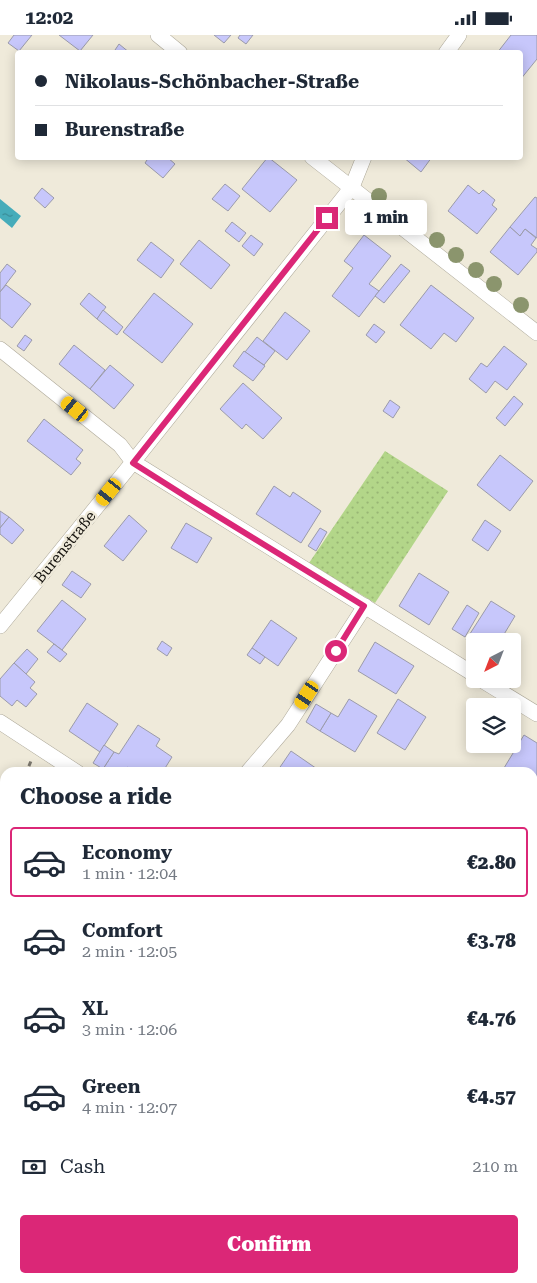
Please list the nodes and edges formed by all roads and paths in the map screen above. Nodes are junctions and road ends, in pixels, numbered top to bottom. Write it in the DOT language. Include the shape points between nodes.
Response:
graph roads {
  1 [pos="158,35"];
  2 [pos="460,35"];
  3 [pos="176,50"];
  4 [pos="448,50"];
  5 [pos="316,160"];
  6 [pos="363,160"];
  7 [pos="352,187"];
  8 [pos="537,333"];
  9 [pos="0,349"];
  10 [pos="133,463"];
  11 [pos="364,606"];
  12 [pos="0,626"];
  13 [pos="466,669"];
  14 [pos="495,688"];
  15 [pos="537,714"];
  16 [pos="0,722"];
  17 [pos="69,767"];
  18 [pos="252,767"];
  1 -- 3 [label="street"];
  2 -- 4 [label="street"];
  5 -- 7 [label="street"];
  6 -- 7 [label="street, Burenstraße"];
  7 -- 8 [label="street"];
  7 -- 10 [label="street, Burenstraße"];
  9 -- 10 [label="street" via="120,445"];
  10 -- 11 [label="street"];
  10 -- 12 [label="street, Burenstraße"];
  11 -- 13 [label="street"];
  11 -- 18 [label="street" via="288,725"];
  14 -- 15 [label="street"];
  16 -- 17 [label="street"];
}
